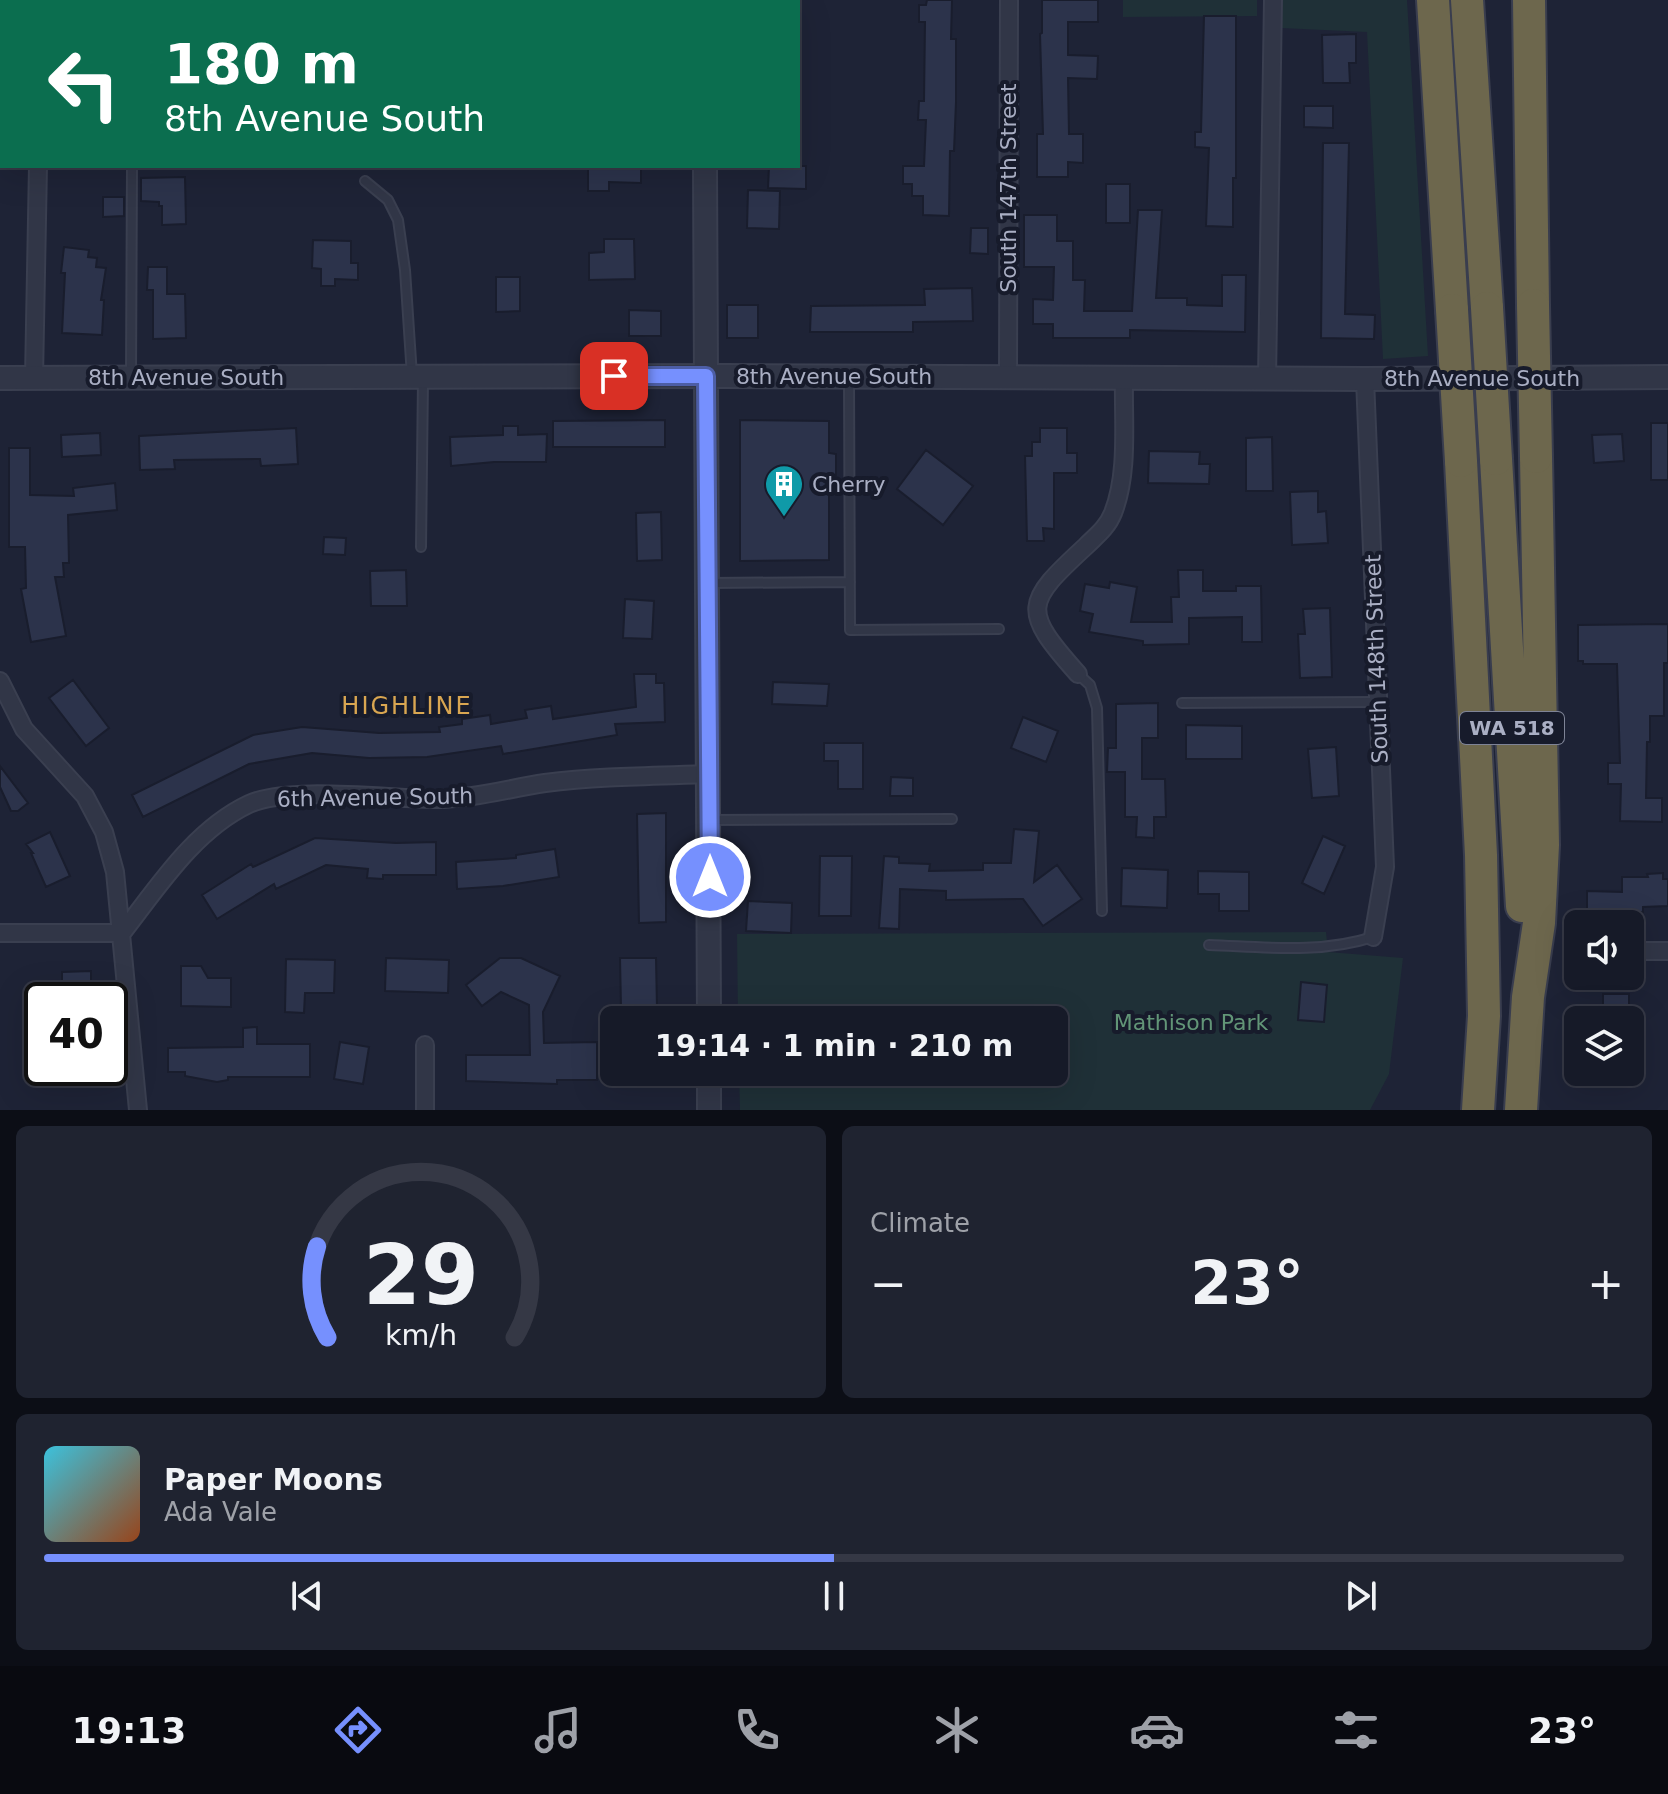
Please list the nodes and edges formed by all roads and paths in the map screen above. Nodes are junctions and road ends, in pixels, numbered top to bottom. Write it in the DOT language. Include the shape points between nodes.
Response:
graph roads {
  1 [pos="1009,0"];
  2 [pos="1273,0"];
  3 [pos="1433,0"];
  4 [pos="1467,0"];
  5 [pos="1529,0"];
  6 [pos="38,168"];
  7 [pos="132,168"];
  8 [pos="705,168"];
  9 [pos="365,181"];
  10 [pos="706,376"];
  11 [pos="131,377"];
  12 [pos="417,377"];
  13 [pos="849,377"];
  14 [pos="1008,377"];
  15 [pos="1668,377"];
  16 [pos="0,378"];
  17 [pos="34,378"];
  18 [pos="1124,379"];
  19 [pos="1267,379"];
  20 [pos="1365,379"];
  21 [pos="421,547"];
  22 [pos="850,582"];
  23 [pos="708,583"];
  24 [pos="999,629"];
  25 [pos="1078,674"];
  26 [pos="0,681"];
  27 [pos="1378,702"];
  28 [pos="1182,703"];
  29 [pos="710,774"];
  30 [pos="952,819"];
  31 [pos="710,820"];
  32 [pos="1102,911"];
  33 [pos="0,933"];
  34 [pos="122,933"];
  35 [pos="1373,937"];
  36 [pos="1209,945"];
  37 [pos="1644,951"];
  38 [pos="1668,951"];
  39 [pos="1528,997"];
  40 [pos="709,1006"];
  41 [pos="425,1045"];
  42 [pos="709,1086"];
  43 [pos="138,1110"];
  44 [pos="425,1110"];
  45 [pos="709,1110"];
  46 [pos="1478,1110"];
  47 [pos="1521,1110"];
  1 -- 14 [label="street, South 147th Street"];
  2 -- 19 [label="street"];
  3 -- 46 [label="highway, WA 518, bridge" via="1481,855 1484,1016"];
  4 -- 39 [label="highway, WA 518, bridge"];
  5 -- 39 [label="highway, bridge" via="1543,845"];
  6 -- 17 [label="street"];
  7 -- 11 [label="lane"];
  8 -- 10 [label="street"];
  9 -- 12 [label="lane" via="388,200 398,220"];
  10 -- 12 [label="street, 8th Avenue South"];
  10 -- 13 [label="street, 8th Avenue South"];
  10 -- 23 [label="street"];
  11 -- 12 [label="street, 8th Avenue South"];
  11 -- 17 [label="street, 8th Avenue South"];
  12 -- 21 [label="lane"];
  13 -- 14 [label="street, 8th Avenue South"];
  13 -- 22 [label="lane"];
  14 -- 18 [label="street, 8th Avenue South"];
  15 -- 20 [label="street, 8th Avenue South"];
  16 -- 17 [label="street, 8th Avenue South"];
  18 -- 19 [label="street, 8th Avenue South"];
  18 -- 25 [label="street" via="1123,459 1113,513 1105,529 1043,587 1038,601 1047,639"];
  19 -- 20 [label="street, 8th Avenue South"];
  20 -- 27 [label="street, South 148th Street"];
  22 -- 23 [label="lane"];
  22 -- 24 [label="lane" via="850,630"];
  23 -- 29 [label="street"];
  25 -- 32 [label="lane" via="1090,685 1097,708"];
  26 -- 34 [label="street" via="24,729 85,796 104,832"];
  27 -- 28 [label="lane"];
  27 -- 35 [label="street, South 148th Street" via="1385,867"];
  29 -- 31 [label="street"];
  29 -- 34 [label="street, 6th Avenue South" via="577,780 445,799 324,796 253,802 228,815 175,865"];
  30 -- 31 [label="lane"];
  31 -- 40 [label="street"];
  33 -- 34 [label="street"];
  34 -- 43 [label="street"];
  35 -- 36 [label="lane" via="1320,948"];
  37 -- 38 [label="street"];
  39 -- 47 [label="highway, WA 518"];
  41 -- 44 [label="street"];
  42 -- 45 [label="street"];
}
